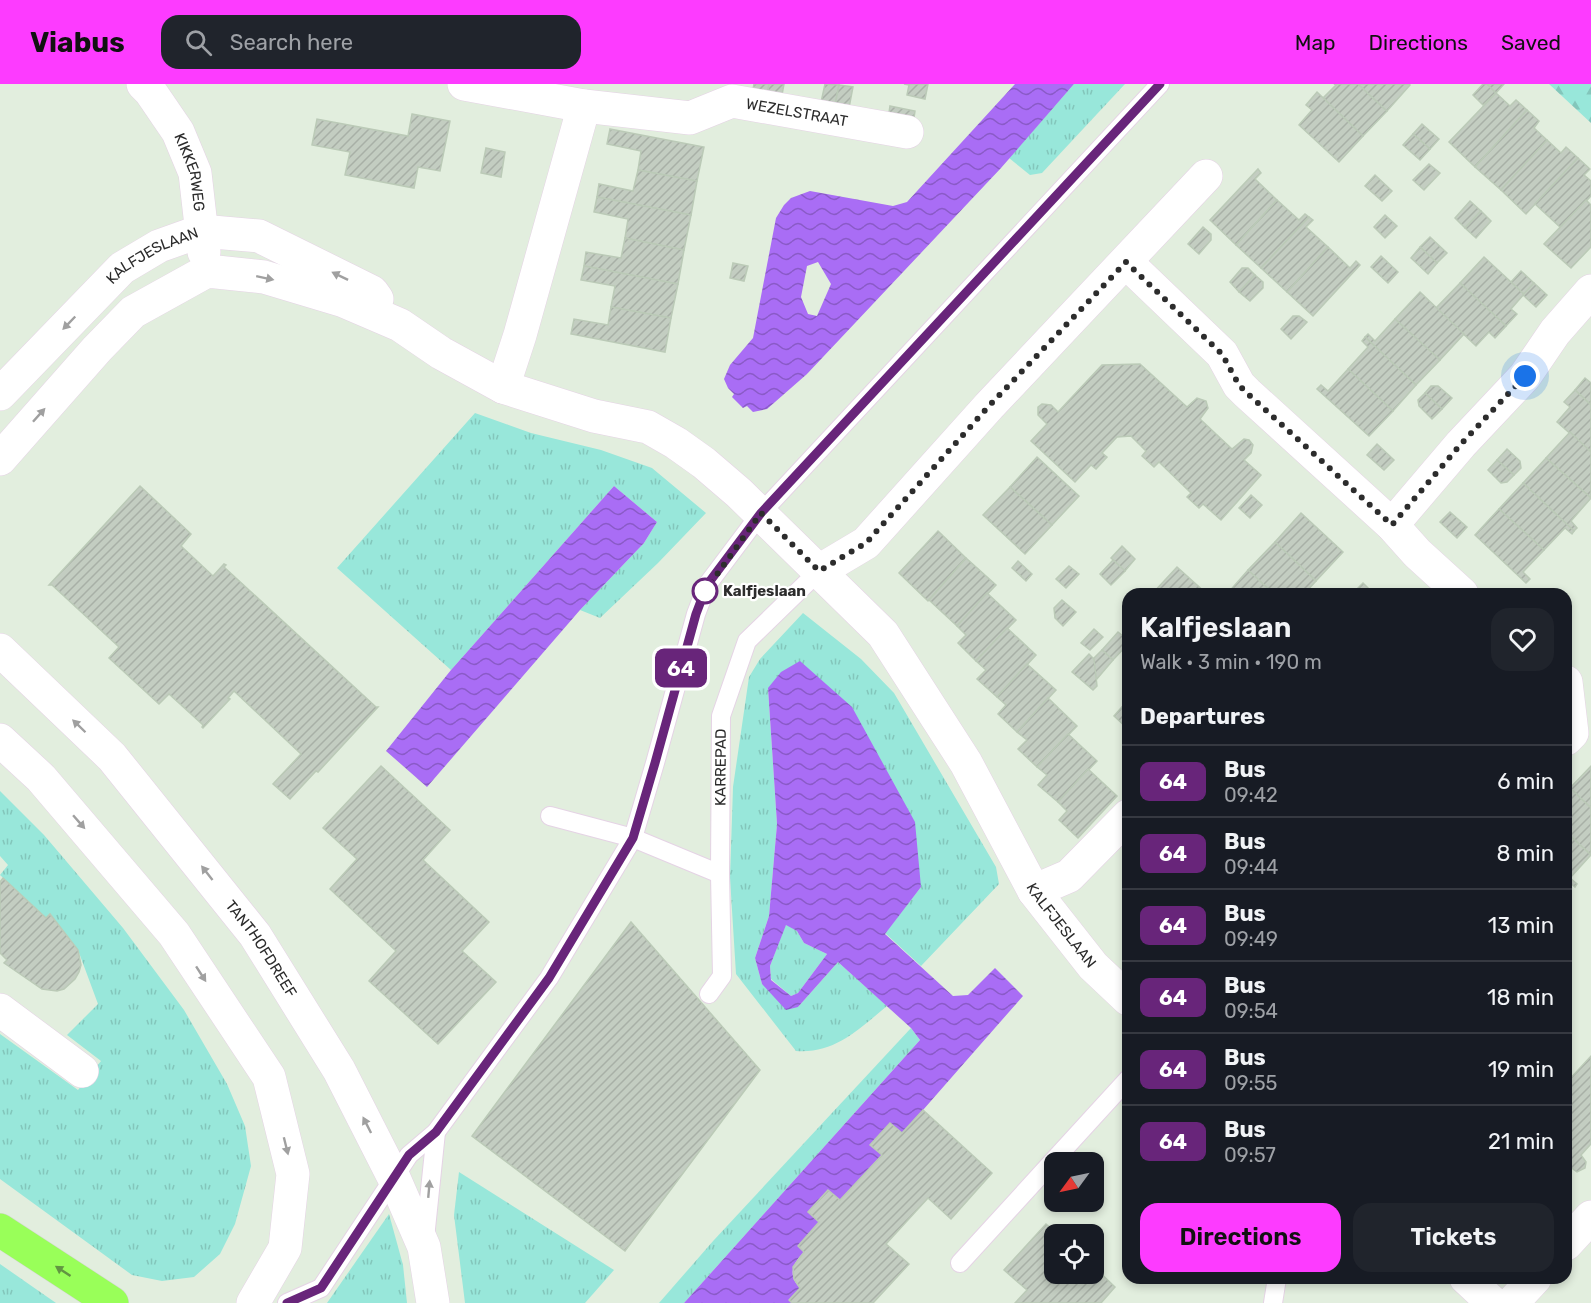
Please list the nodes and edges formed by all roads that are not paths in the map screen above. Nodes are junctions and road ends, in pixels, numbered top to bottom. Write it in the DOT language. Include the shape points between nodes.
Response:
graph roads {
  1 [pos="464,84"];
  2 [pos="1160,84"];
  3 [pos="150,86"];
  4 [pos="584,106"];
  5 [pos="907,132"];
  6 [pos="1206,176"];
  7 [pos="201,231"];
  8 [pos="1126,262"];
  9 [pos="207,271"];
  10 [pos="1591,291"];
  11 [pos="400,325"];
  12 [pos="503,387"];
  13 [pos="0,394"];
  14 [pos="0,459"];
  15 [pos="761,513"];
  16 [pos="1392,525"];
  17 [pos="819,571"];
  18 [pos="1455,588"];
  19 [pos="0,650"];
  20 [pos="1572,673"];
  21 [pos="1591,678"];
  22 [pos="0,740"];
  23 [pos="550,816"];
  24 [pos="1122,822"];
  25 [pos="633,838"];
  26 [pos="720,874"];
  27 [pos="1034,891"];
  28 [pos="1122,993"];
  29 [pos="709,994"];
  30 [pos="0,1010"];
  31 [pos="82,1071"];
  32 [pos="1122,1086"];
  33 [pos="436,1132"];
  34 [pos="394,1178"];
  35 [pos="1591,1217"];
  36 [pos="0,1230"];
  37 [pos="1572,1238"];
  38 [pos="424,1247"];
  39 [pos="960,1263"];
  40 [pos="1276,1284"];
  41 [pos="1472,1284"];
  42 [pos="1529,1284"];
  43 [pos="112,1303"];
  44 [pos="253,1303"];
  45 [pos="287,1303"];
  46 [pos="433,1303"];
  47 [pos="1273,1303"];
  48 [pos="1493,1303"];
  49 [pos="1512,1303"];
  1 -- 4 [label="street, WEZELSTRAAT"];
  2 -- 15 [label="lane"];
  3 -- 7 [label="street, KIKKERWEG" via="178,132 195,173"];
  4 -- 5 [label="street, WEZELSTRAAT" via="690,118 732,102"];
  4 -- 12 [label="street"];
  6 -- 8 [label="street"];
  7 -- 9 [label="street, KIKKERWEG"];
  11 -- 7 [label="street, KALFJESLAAN, one-way" via="372,292 259,236"];
  7 -- 13 [label="street, KALFJESLAAN, one-way" via="159,246 122,268"];
  8 -- 16 [label="street" via="1222,354 1247,393"];
  8 -- 17 [label="street" via="866,543"];
  9 -- 11 [label="street, KALFJESLAAN, one-way" via="264,277 344,301"];
  14 -- 9 [label="street, one-way" via="133,312"];
  10 -- 16 [label="street" via="1555,332 1525,376"];
  11 -- 12 [label="street, KALFJESLAAN"];
  12 -- 15 [label="street, KALFJESLAAN" via="594,416 648,427 704,463"];
  15 -- 17 [label="street, KALFJESLAAN"];
  15 -- 25 [label="lane" via="707,585"];
  16 -- 18 [label="street"];
  17 -- 26 [label="lane, KARREPAD" via="747,641 721,716"];
  17 -- 27 [label="street, KALFJESLAAN" via="883,634 966,763"];
  34 -- 19 [label="street, TANTHOFDREEF, one-way" via="339,1070 255,935 112,757"];
  20 -- 21 [label="street"];
  22 -- 44 [label="street, one-way" via="41,778 174,934 269,1077 293,1174 285,1248"];
  23 -- 25 [label="lane"];
  24 -- 27 [label="street" via="1070,876"];
  25 -- 26 [label="lane"];
  25 -- 33 [label="lane" via="549,978"];
  26 -- 29 [label="lane, KARREPAD" via="722,976"];
  27 -- 28 [label="street, KALFJESLAAN" via="1093,966"];
  30 -- 31 [label="street"];
  32 -- 39 [label="lane"];
  33 -- 34 [label="lane" via="409,1155"];
  38 -- 33 [label="lane, one-way"];
  34 -- 38 [label="street, TANTHOFDREEF"];
  34 -- 45 [label="lane" via="321,1288"];
  35 -- 37 [label="street"];
  43 -- 36 [label="highway, one-way"];
  38 -- 46 [label="street, TANTHOFDREEF"];
  40 -- 47 [label="lane"];
  41 -- 48 [label="street"];
  42 -- 49 [label="street"];
}
